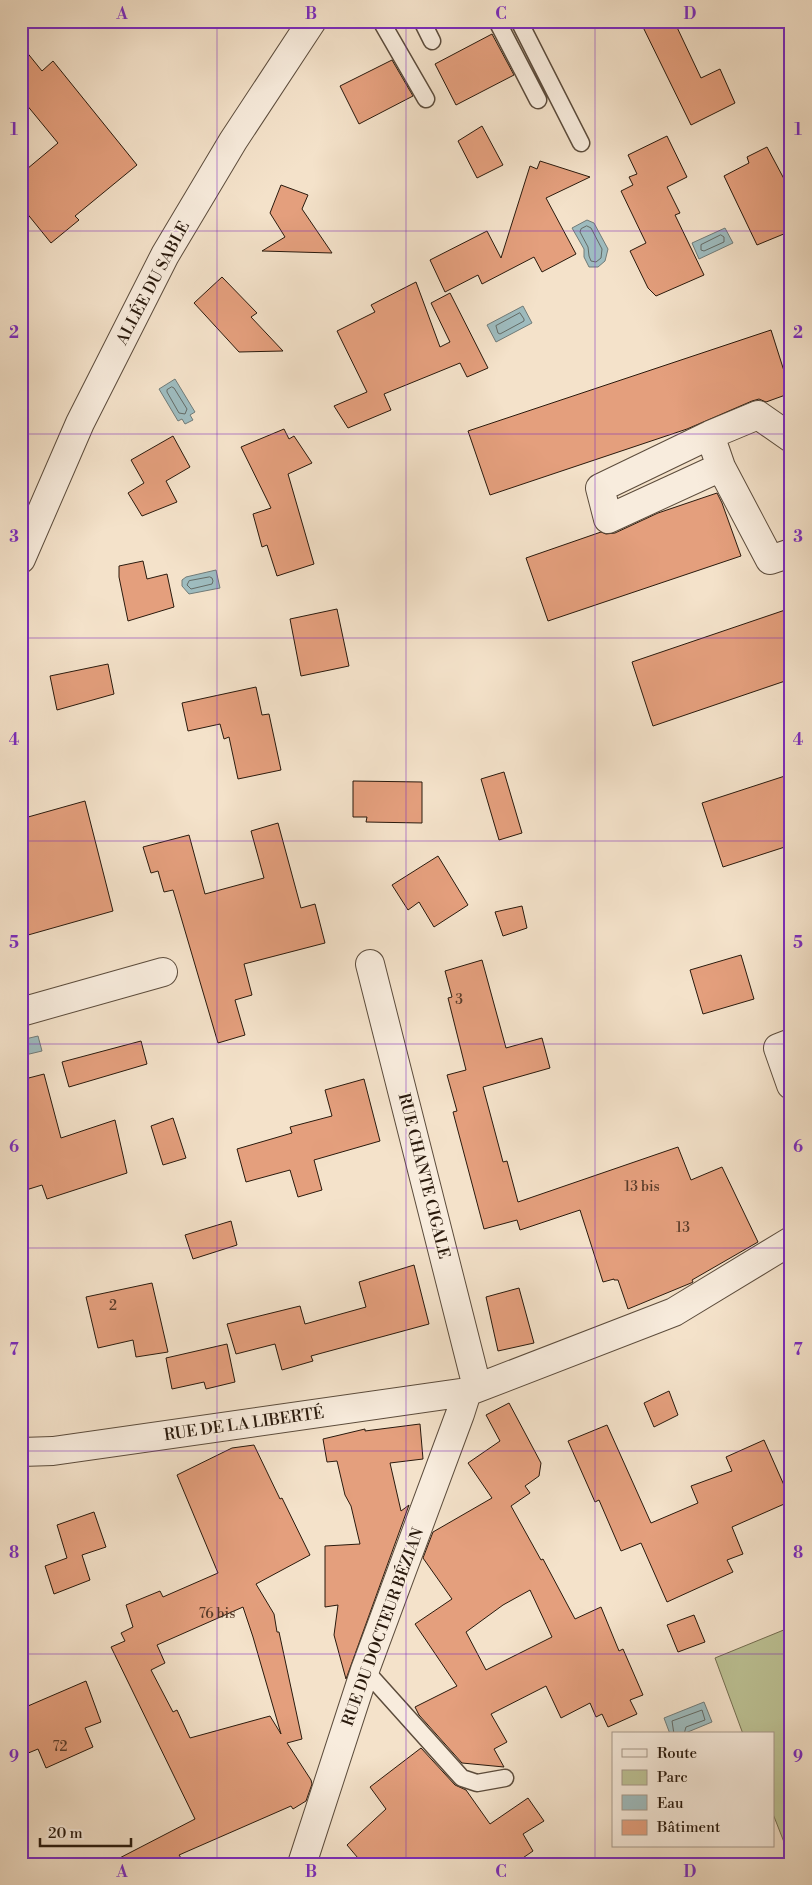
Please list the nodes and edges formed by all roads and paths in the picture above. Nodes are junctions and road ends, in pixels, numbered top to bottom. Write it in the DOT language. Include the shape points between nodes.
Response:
graph roads {
  1 [pos="312,21"];
  2 [pos="380,21"];
  3 [pos="422,21"];
  4 [pos="497,21"];
  5 [pos="519,21"];
  6 [pos="432,41"];
  7 [pos="426,99"];
  8 [pos="538,100"];
  9 [pos="581,143"];
  10 [pos="710,435"];
  11 [pos="791,438"];
  12 [pos="721,466"];
  13 [pos="791,553"];
  14 [pos="21,559"];
  15 [pos="370,964"];
  16 [pos="163,972"];
  17 [pos="21,1012"];
  18 [pos="791,1043"];
  19 [pos="791,1084"];
  20 [pos="791,1241"];
  21 [pos="472,1389"];
  22 [pos="22,1449"];
  23 [pos="365,1670"];
  24 [pos="505,1778"];
  25 [pos="302,1864"];
  1 -- 14 [label="street, ALLÉE DU SABLE" via="232,141 166,255 80,423"];
  2 -- 7 [label="lane"];
  3 -- 6 [label="lane"];
  4 -- 8 [label="lane"];
  5 -- 9 [label="lane"];
  10 -- 11 [label="street" via="758,415"];
  10 -- 12 [label="street"];
  10 -- 12 [label="street" via="600,488 608,519"];
  12 -- 13 [label="street" via="770,560"];
  15 -- 21 [label="street, RUE CHANTE CIGALE"];
  16 -- 17 [label="street"];
  18 -- 19 [label="street" via="778,1048"];
  20 -- 21 [label="street" via="674,1312"];
  21 -- 22 [label="street, RUE DE LA LIBERTÉ" via="53,1451"];
  21 -- 23 [label="street, RUE DU DOCTEUR BÉZIAN"];
  23 -- 24 [label="lane" via="462,1778 477,1783"];
  23 -- 25 [label="street, RUE DU DOCTEUR BÉZIAN"];
}
